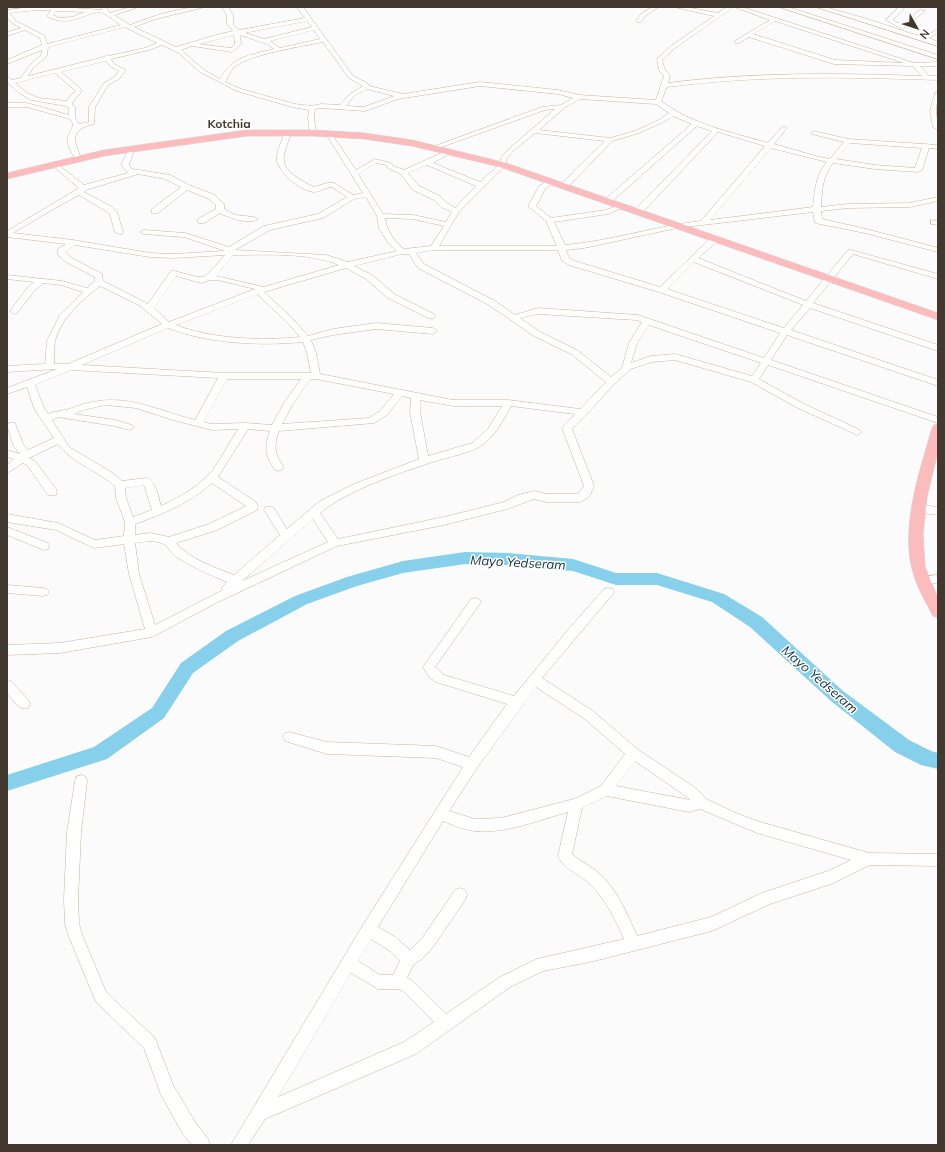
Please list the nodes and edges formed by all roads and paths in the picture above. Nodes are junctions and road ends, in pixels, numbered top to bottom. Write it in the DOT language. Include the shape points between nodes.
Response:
graph roads {
  1 [pos="136,7"];
  2 [pos="202,7"];
  3 [pos="225,7"];
  4 [pos="300,7"];
  5 [pos="656,7"];
  6 [pos="677,7"];
  7 [pos="731,7"];
  8 [pos="736,7"];
  9 [pos="782,7"];
  10 [pos="819,7"];
  11 [pos="902,7"];
  12 [pos="56,8"];
  13 [pos="185,9"];
  14 [pos="93,11"];
  15 [pos="106,11"];
  16 [pos="922,11"];
  17 [pos="7,14"];
  18 [pos="718,15"];
  19 [pos="308,19"];
  20 [pos="775,19"];
  21 [pos="639,21"];
  22 [pos="7,24"];
  23 [pos="18,24"];
  24 [pos="127,26"];
  25 [pos="25,28"];
  26 [pos="315,28"];
  27 [pos="902,28"];
  28 [pos="938,31"];
  29 [pos="238,32"];
  30 [pos="7,34"];
  31 [pos="866,34"];
  32 [pos="749,35"];
  33 [pos="924,39"];
  34 [pos="324,40"];
  35 [pos="264,41"];
  36 [pos="737,42"];
  37 [pos="850,42"];
  38 [pos="162,43"];
  39 [pos="938,44"];
  40 [pos="190,45"];
  41 [pos="46,46"];
  42 [pos="176,49"];
  43 [pos="280,50"];
  44 [pos="107,57"];
  45 [pos="938,57"];
  46 [pos="16,58"];
  47 [pos="7,61"];
  48 [pos="37,61"];
  49 [pos="835,63"];
  50 [pos="913,64"];
  51 [pos="938,64"];
  52 [pos="54,71"];
  53 [pos="812,75"];
  54 [pos="847,76"];
  55 [pos="927,77"];
  56 [pos="938,78"];
  57 [pos="22,79"];
  58 [pos="222,82"];
  59 [pos="9,83"];
  60 [pos="665,84"];
  61 [pos="366,87"];
  62 [pos="938,93"];
  63 [pos="402,96"];
  64 [pos="579,97"];
  65 [pos="658,102"];
  66 [pos="69,104"];
  67 [pos="7,105"];
  68 [pos="562,107"];
  69 [pos="312,108"];
  70 [pos="341,108"];
  71 [pos="673,113"];
  72 [pos="72,118"];
  73 [pos="696,124"];
  74 [pos="784,128"];
  75 [pos="938,128"];
  76 [pos="717,129"];
  77 [pos="75,130"];
  78 [pos="532,131"];
  79 [pos="313,133"];
  80 [pos="814,133"];
  81 [pos="287,134"];
  82 [pos="329,134"];
  83 [pos="610,140"];
  84 [pos="848,141"];
  85 [pos="769,145"];
  86 [pos="926,147"];
  87 [pos="938,147"];
  88 [pos="434,148"];
  89 [pos="131,150"];
  90 [pos="450,151"];
  91 [pos="78,158"];
  92 [pos="832,162"];
  93 [pos="427,163"];
  94 [pos="54,164"];
  95 [pos="503,164"];
  96 [pos="404,172"];
  97 [pos="135,173"];
  98 [pos="355,173"];
  99 [pos="7,176"];
  100 [pos="552,182"];
  101 [pos="481,185"];
  102 [pos="564,186"];
  103 [pos="186,187"];
  104 [pos="81,190"];
  105 [pos="368,194"];
  106 [pos="352,197"];
  107 [pos="938,199"];
  108 [pos="607,201"];
  109 [pos="622,206"];
  110 [pos="817,209"];
  111 [pos="220,210"];
  112 [pos="155,211"];
  113 [pos="456,211"];
  114 [pos="638,212"];
  115 [pos="381,216"];
  116 [pos="254,219"];
  117 [pos="549,220"];
  118 [pos="201,221"];
  119 [pos="447,224"];
  120 [pos="702,224"];
  121 [pos="677,226"];
  122 [pos="119,232"];
  123 [pos="144,232"];
  124 [pos="7,235"];
  125 [pos="715,239"];
  126 [pos="73,242"];
  127 [pos="434,248"];
  128 [pos="562,248"];
  129 [pos="411,250"];
  130 [pos="938,250"];
  131 [pos="230,252"];
  132 [pos="402,252"];
  133 [pos="694,259"];
  134 [pos="347,265"];
  135 [pos="7,277"];
  136 [pos="938,277"];
  137 [pos="209,278"];
  138 [pos="829,278"];
  139 [pos="41,281"];
  140 [pos="98,282"];
  141 [pos="261,290"];
  142 [pos="662,290"];
  143 [pos="89,291"];
  144 [pos="807,304"];
  145 [pos="149,309"];
  146 [pos="14,311"];
  147 [pos="431,316"];
  148 [pos="938,316"];
  149 [pos="512,318"];
  150 [pos="648,321"];
  151 [pos="168,325"];
  152 [pos="433,331"];
  153 [pos="784,332"];
  154 [pos="306,339"];
  155 [pos="938,348"];
  156 [pos="765,362"];
  157 [pos="49,366"];
  158 [pos="7,368"];
  159 [pos="66,368"];
  160 [pos="626,369"];
  161 [pos="224,376"];
  162 [pos="312,376"];
  163 [pos="754,380"];
  164 [pos="611,382"];
  165 [pos="30,383"];
  166 [pos="938,383"];
  167 [pos="7,391"];
  168 [pos="399,393"];
  169 [pos="416,396"];
  170 [pos="508,402"];
  171 [pos="584,412"];
  172 [pos="57,414"];
  173 [pos="46,419"];
  174 [pos="938,420"];
  175 [pos="198,422"];
  176 [pos="12,425"];
  177 [pos="245,426"];
  178 [pos="129,427"];
  179 [pos="275,428"];
  180 [pos="938,428"];
  181 [pos="857,432"];
  182 [pos="59,439"];
  183 [pos="7,453"];
  184 [pos="24,456"];
  185 [pos="424,460"];
  186 [pos="280,468"];
  187 [pos="7,470"];
  188 [pos="211,478"];
  189 [pos="120,485"];
  190 [pos="52,492"];
  191 [pos="919,509"];
  192 [pos="269,510"];
  193 [pos="938,511"];
  194 [pos="158,512"];
  195 [pos="314,513"];
  196 [pos="7,518"];
  197 [pos="130,522"];
  198 [pos="7,531"];
  199 [pos="286,536"];
  200 [pos="130,539"];
  201 [pos="169,541"];
  202 [pos="335,543"];
  203 [pos="44,546"];
  204 [pos="938,579"];
  205 [pos="923,580"];
  206 [pos="236,581"];
  207 [pos="7,589"];
  208 [pos="43,592"];
  209 [pos="608,592"];
  210 [pos="214,599"];
  211 [pos="475,602"];
  212 [pos="938,612"];
  213 [pos="152,632"];
  214 [pos="7,650"];
  215 [pos="535,680"];
  216 [pos="7,685"];
  217 [pos="516,702"];
  218 [pos="24,704"];
  219 [pos="289,737"];
  220 [pos="633,753"];
  221 [pos="472,764"];
  222 [pos="81,781"];
  223 [pos="606,790"];
  224 [pos="701,803"];
  225 [pos="576,804"];
  226 [pos="440,814"];
  227 [pos="869,859"];
  228 [pos="938,860"];
  229 [pos="460,895"];
  230 [pos="368,930"];
  231 [pos="633,944"];
  232 [pos="408,960"];
  233 [pos="348,963"];
  234 [pos="398,982"];
  235 [pos="445,1024"];
  236 [pos="259,1113"];
  237 [pos="202,1145"];
  238 [pos="239,1145"];
  1 -- 15 [label="street"];
  2 -- 13 [label="street"];
  3 -- 29 [label="street" via="230,15 230,24"];
  4 -- 19 [label="street"];
  5 -- 21 [label="street" via="643,15"];
  6 -- 18 [label="street"];
  7 -- 18 [label="street"];
  8 -- 20 [label="street"];
  9 -- 31 [label="street"];
  10 -- 33 [label="street"];
  11 -- 27 [label="street" via="889,20"];
  12 -- 14 [label="street"];
  12 -- 14 [label="street" via="50,16 58,20 73,19"];
  12 -- 17 [label="street" via="37,8"];
  13 -- 24 [label="street"];
  14 -- 15 [label="street"];
  15 -- 24 [label="street"];
  16 -- 27 [label="street"];
  17 -- 23 [label="street"];
  18 -- 60 [label="street" via="667,51 659,60 667,76"];
  19 -- 26 [label="street"];
  19 -- 29 [label="street"];
  20 -- 32 [label="street"];
  20 -- 37 [label="street"];
  22 -- 23 [label="street"];
  23 -- 25 [label="street"];
  24 -- 38 [label="street"];
  24 -- 41 [label="street"];
  25 -- 30 [label="street"];
  25 -- 41 [label="street" via="43,37"];
  26 -- 34 [label="street"];
  26 -- 35 [label="street"];
  27 -- 33 [label="street"];
  28 -- 33 [label="street"];
  29 -- 35 [label="street"];
  29 -- 40 [label="street"];
  29 -- 40 [label="street" via="238,44 232,50"];
  31 -- 37 [label="street"];
  31 -- 45 [label="street"];
  32 -- 36 [label="street"];
  32 -- 49 [label="street"];
  33 -- 39 [label="street"];
  34 -- 43 [label="street"];
  34 -- 61 [label="street" via="352,77"];
  35 -- 43 [label="street"];
  37 -- 50 [label="street"];
  38 -- 42 [label="street"];
  38 -- 44 [label="street"];
  40 -- 42 [label="street"];
  41 -- 46 [label="street"];
  41 -- 48 [label="street" via="44,56"];
  42 -- 58 [label="street" via="202,71"];
  43 -- 58 [label="street" via="239,61 231,66"];
  44 -- 52 [label="street"];
  44 -- 77 [label="street" via="112,65 123,70 117,78 106,84 92,107 92,123"];
  46 -- 47 [label="street"];
  46 -- 48 [label="street"];
  48 -- 52 [label="street"];
  48 -- 57 [label="street"];
  49 -- 50 [label="street"];
  49 -- 53 [label="street"];
  49 -- 54 [label="street"];
  50 -- 51 [label="street"];
  50 -- 55 [label="street"];
  52 -- 57 [label="street"];
  52 -- 66 [label="street" via="77,88 78,92"];
  53 -- 54 [label="street"];
  53 -- 60 [label="street"];
  54 -- 55 [label="street"];
  55 -- 56 [label="street"];
  57 -- 59 [label="street"];
  58 -- 69 [label="street" via="275,102"];
  59 -- 66 [label="street" via="38,100"];
  60 -- 65 [label="street"];
  61 -- 63 [label="street"];
  61 -- 70 [label="street" via="352,95"];
  62 -- 75 [label="street" via="933,111"];
  63 -- 64 [label="street" via="480,84 558,92"];
  63 -- 70 [label="street" via="365,109"];
  64 -- 65 [label="street"];
  64 -- 68 [label="street"];
  65 -- 71 [label="street"];
  66 -- 72 [label="street" via="72,107"];
  67 -- 72 [label="street" via="27,105"];
  68 -- 78 [label="street"];
  68 -- 88 [label="street" via="544,108"];
  69 -- 70 [label="street"];
  69 -- 79 [label="street"];
  71 -- 73 [label="street"];
  71 -- 83 [label="street" via="637,132"];
  72 -- 77 [label="street" via="76,124"];
  73 -- 76 [label="street"];
  73 -- 108 [label="street"];
  74 -- 85 [label="street"];
  76 -- 85 [label="street"];
  76 -- 114 [label="street"];
  77 -- 91 [label="street" via="71,142"];
  78 -- 83 [label="street"];
  78 -- 95 [label="street" via="504,158"];
  79 -- 81 [label="main road"];
  79 -- 82 [label="main road"];
  80 -- 84 [label="street"];
  81 -- 89 [label="main road" via="247,133"];
  81 -- 106 [label="street" via="280,155 281,164 288,174 311,190 334,184"];
  82 -- 88 [label="main road" via="389,139"];
  82 -- 98 [label="street"];
  83 -- 102 [label="street"];
  84 -- 86 [label="street"];
  84 -- 92 [label="street"];
  85 -- 92 [label="street"];
  85 -- 120 [label="street"];
  86 -- 87 [label="street"];
  86 -- 92 [label="street" via="918,170"];
  88 -- 90 [label="main road"];
  89 -- 91 [label="main road"];
  89 -- 97 [label="street" via="125,165 130,172"];
  90 -- 93 [label="street"];
  90 -- 95 [label="main road"];
  91 -- 94 [label="main road"];
  92 -- 110 [label="street" via="819,181"];
  93 -- 96 [label="street"];
  93 -- 101 [label="street"];
  94 -- 99 [label="main road"];
  94 -- 104 [label="street"];
  95 -- 100 [label="main road"];
  95 -- 101 [label="street"];
  96 -- 98 [label="street" via="376,161"];
  96 -- 113 [label="street" via="416,188"];
  97 -- 103 [label="street" via="167,177"];
  97 -- 104 [label="street"];
  98 -- 105 [label="street"];
  100 -- 102 [label="main road"];
  100 -- 117 [label="street" via="542,188 532,206"];
  101 -- 113 [label="street"];
  102 -- 108 [label="main road"];
  103 -- 111 [label="street" via="212,197 220,204"];
  103 -- 112 [label="street"];
  104 -- 122 [label="street" via="114,214"];
  104 -- 124 [label="street"];
  105 -- 106 [label="street"];
  105 -- 115 [label="street"];
  106 -- 131 [label="street" via="320,216 267,228"];
  107 -- 110 [label="street" via="910,205"];
  108 -- 109 [label="main road"];
  109 -- 114 [label="main road"];
  109 -- 117 [label="street" via="608,212"];
  110 -- 120 [label="street"];
  110 -- 130 [label="street" via="818,221 860,229"];
  111 -- 116 [label="street" via="237,218"];
  111 -- 118 [label="street"];
  113 -- 119 [label="street"];
  114 -- 121 [label="main road"];
  115 -- 119 [label="street" via="414,217"];
  115 -- 132 [label="street" via="383,228"];
  117 -- 128 [label="street"];
  119 -- 127 [label="street"];
  120 -- 121 [label="street"];
  121 -- 125 [label="main road"];
  121 -- 128 [label="street" via="584,246"];
  123 -- 131 [label="street" via="185,235"];
  124 -- 126 [label="street"];
  125 -- 133 [label="street"];
  125 -- 138 [label="main road"];
  126 -- 131 [label="street" via="150,255"];
  126 -- 140 [label="street" via="61,253 100,276"];
  127 -- 128 [label="street"];
  127 -- 129 [label="street"];
  128 -- 142 [label="street" via="565,259 572,263"];
  129 -- 132 [label="street"];
  129 -- 149 [label="street" via="421,266 492,303"];
  131 -- 134 [label="street" via="326,257"];
  131 -- 137 [label="street"];
  132 -- 134 [label="street"];
  133 -- 142 [label="street"];
  133 -- 144 [label="street"];
  134 -- 141 [label="street"];
  134 -- 147 [label="street" via="369,277 391,296"];
  135 -- 139 [label="street"];
  136 -- 138 [label="street" via="852,251"];
  137 -- 141 [label="street" via="242,283"];
  137 -- 145 [label="street" via="201,281 173,274"];
  138 -- 144 [label="street"];
  138 -- 148 [label="main road"];
  139 -- 143 [label="street"];
  139 -- 146 [label="street"];
  140 -- 143 [label="street"];
  140 -- 145 [label="street" via="142,303"];
  141 -- 151 [label="street"];
  141 -- 154 [label="street"];
  142 -- 153 [label="street"];
  143 -- 157 [label="street" via="64,315 51,341"];
  144 -- 153 [label="street"];
  144 -- 155 [label="street"];
  145 -- 151 [label="street"];
  149 -- 150 [label="street" via="538,311 630,317"];
  149 -- 164 [label="street" via="537,334 574,352"];
  150 -- 156 [label="street"];
  150 -- 160 [label="street" via="629,349"];
  151 -- 154 [label="street" via="186,332 224,339 276,342"];
  151 -- 159 [label="street"];
  152 -- 154 [label="street" via="376,326"];
  153 -- 156 [label="street"];
  153 -- 166 [label="street"];
  154 -- 162 [label="street" via="312,354"];
  156 -- 163 [label="street"];
  156 -- 174 [label="street"];
  157 -- 158 [label="street"];
  157 -- 159 [label="street"];
  159 -- 161 [label="street"];
  159 -- 165 [label="street"];
  160 -- 163 [label="street" via="651,359 675,357"];
  160 -- 164 [label="street"];
  161 -- 162 [label="street"];
  161 -- 175 [label="street"];
  162 -- 168 [label="street"];
  162 -- 179 [label="street" via="292,398"];
  163 -- 181 [label="street" via="799,405"];
  164 -- 171 [label="street"];
  165 -- 167 [label="street"];
  165 -- 173 [label="street"];
  168 -- 169 [label="street"];
  168 -- 179 [label="street" via="383,413 371,421"];
  169 -- 170 [label="street" via="453,403"];
  169 -- 185 [label="street" via="415,412"];
  170 -- 171 [label="street"];
  170 -- 185 [label="street" via="492,431 475,445"];
  171 -- 202 [label="street" via="567,428 589,486 580,498 547,498 534,495 507,505 444,521"];
  172 -- 173 [label="street"];
  172 -- 175 [label="street" via="96,403 116,402 137,405 176,418"];
  172 -- 178 [label="street"];
  173 -- 182 [label="street"];
  175 -- 177 [label="street" via="212,427"];
  176 -- 184 [label="street"];
  177 -- 179 [label="street"];
  177 -- 188 [label="street"];
  179 -- 186 [label="street" via="271,446 272,458"];
  180 -- 191 [label="main road"];
  182 -- 184 [label="street"];
  182 -- 189 [label="street" via="66,449"];
  183 -- 184 [label="street"];
  184 -- 187 [label="street"];
  184 -- 190 [label="street" via="36,467"];
  185 -- 195 [label="street" via="358,486 324,504"];
  188 -- 194 [label="street" via="193,492"];
  188 -- 201 [label="street" via="253,507 214,527"];
  189 -- 194 [label="street" via="146,481"];
  189 -- 197 [label="street" via="121,498"];
  191 -- 193 [label="street"];
  191 -- 205 [label="main road" via="916,546 918,567"];
  192 -- 199 [label="street"];
  194 -- 197 [label="street"];
  195 -- 199 [label="street"];
  195 -- 202 [label="street"];
  196 -- 200 [label="street" via="58,527 94,544"];
  197 -- 200 [label="street"];
  198 -- 203 [label="street"];
  199 -- 206 [label="street"];
  200 -- 201 [label="street" via="150,537"];
  200 -- 213 [label="street" via="134,574"];
  201 -- 206 [label="street" via="180,554"];
  202 -- 210 [label="street"];
  204 -- 205 [label="street"];
  205 -- 212 [label="main road"];
  206 -- 210 [label="street"];
  207 -- 208 [label="street"];
  209 -- 215 [label="street" via="570,634"];
  210 -- 213 [label="street"];
  211 -- 217 [label="street" via="429,667 440,679"];
  213 -- 214 [label="street" via="60,648"];
  215 -- 217 [label="street"];
  215 -- 220 [label="street" via="589,715"];
  216 -- 218 [label="street"];
  217 -- 221 [label="street"];
  219 -- 221 [label="street" via="327,748 436,752"];
  220 -- 223 [label="street"];
  220 -- 224 [label="street" via="692,793"];
  221 -- 226 [label="street"];
  222 -- 237 [label="street" via="74,832 72,924 101,997 150,1043 167,1089"];
  223 -- 224 [label="street" via="689,806"];
  223 -- 225 [label="street"];
  224 -- 227 [label="street" via="757,827"];
  225 -- 226 [label="street" via="501,824 475,825"];
  225 -- 231 [label="street" via="566,856 571,863 593,877 604,888 616,905"];
  226 -- 230 [label="street"];
  227 -- 228 [label="street"];
  227 -- 231 [label="street" via="831,877 767,898 712,924"];
  229 -- 232 [label="street" via="428,942"];
  230 -- 232 [label="street" via="404,953"];
  230 -- 233 [label="street"];
  231 -- 235 [label="street" via="590,956 542,964 504,982"];
  232 -- 234 [label="street"];
  233 -- 234 [label="street" via="378,982"];
  233 -- 236 [label="street"];
  234 -- 235 [label="street" via="408,986"];
  235 -- 236 [label="street" via="410,1048"];
  236 -- 238 [label="street"];
}
